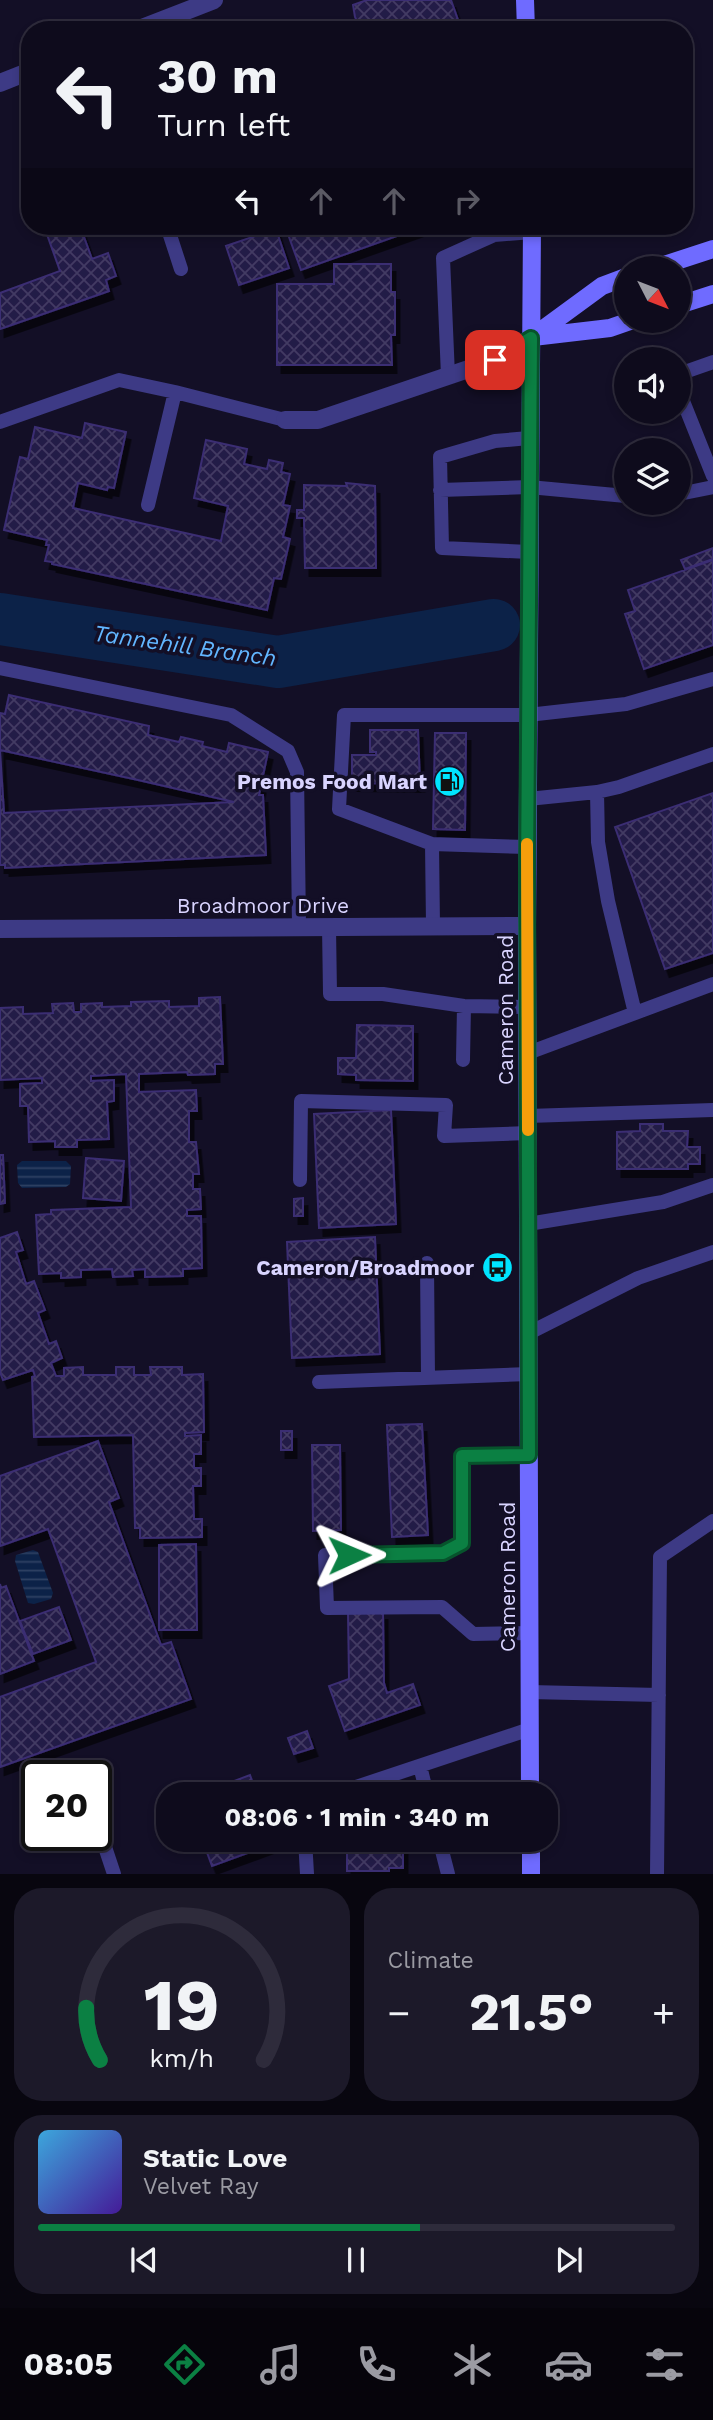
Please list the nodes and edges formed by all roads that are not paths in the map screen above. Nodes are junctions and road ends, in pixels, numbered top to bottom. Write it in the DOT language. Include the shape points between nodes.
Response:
graph roads {
  1 [pos="214,0"];
  2 [pos="525,0"];
  3 [pos="160,21"];
  4 [pos="526,21"];
  5 [pos="21,75"];
  6 [pos="0,83"];
  7 [pos="170,235"];
  8 [pos="492,235"];
  9 [pos="531,235"];
  10 [pos="713,249"];
  11 [pos="691,256"];
  12 [pos="181,270"];
  13 [pos="614,282"];
  14 [pos="713,293"];
  15 [pos="691,301"];
  16 [pos="614,327"];
  17 [pos="531,338"];
  18 [pos="713,362"];
  19 [pos="691,369"];
  20 [pos="448,376"];
  21 [pos="175,391"];
  22 [pos="285,420"];
  23 [pos="691,421"];
  24 [pos="0,422"];
  25 [pos="529,438"];
  26 [pos="713,476"];
  27 [pos="529,487"];
  28 [pos="713,487"];
  29 [pos="440,490"];
  30 [pos="691,492"];
  31 [pos="614,495"];
  32 [pos="148,505"];
  33 [pos="529,552"];
  34 [pos="0,668"];
  35 [pos="713,679"];
  36 [pos="528,716"];
  37 [pos="713,754"];
  38 [pos="597,792"];
  39 [pos="528,799"];
  40 [pos="432,844"];
  41 [pos="527,847"];
  42 [pos="433,926"];
  43 [pos="527,926"];
  44 [pos="299,927"];
  45 [pos="329,927"];
  46 [pos="0,929"];
  47 [pos="713,984"];
  48 [pos="464,1006"];
  49 [pos="527,1007"];
  50 [pos="635,1013"];
  51 [pos="528,1053"];
  52 [pos="463,1060"];
  53 [pos="713,1110"];
  54 [pos="528,1124"];
  55 [pos="300,1180"];
  56 [pos="713,1185"];
  57 [pos="528,1224"];
  58 [pos="713,1252"];
  59 [pos="427,1263"];
  60 [pos="529,1333"];
  61 [pos="529,1374"];
  62 [pos="428,1378"];
  63 [pos="319,1382"];
  64 [pos="529,1455"];
  65 [pos="713,1521"];
  66 [pos="530,1633"];
  67 [pos="530,1692"];
  68 [pos="659,1695"];
  69 [pos="530,1729"];
  70 [pos="420,1766"];
  71 [pos="371,1782"];
  72 [pos="424,1782"];
  73 [pos="530,1782"];
  74 [pos="106,1851"];
  75 [pos="306,1852"];
  76 [pos="442,1852"];
  77 [pos="531,1852"];
  78 [pos="114,1874"];
  79 [pos="307,1874"];
  80 [pos="448,1874"];
  81 [pos="531,1874"];
  82 [pos="657,1874"];
  1 -- 3 [label="street"];
  2 -- 4 [label="main road"];
  5 -- 6 [label="street"];
  7 -- 12 [label="lane"];
  8 -- 20 [label="lane" via="443,258"];
  9 -- 17 [label="main road, Cameron Road"];
  10 -- 11 [label="main road"];
  13 -- 17 [label="main road"];
  14 -- 15 [label="main road"];
  16 -- 17 [label="main road"];
  17 -- 20 [label="street" via="495,360"];
  17 -- 25 [label="main road, Cameron Road"];
  18 -- 19 [label="lane"];
  20 -- 22 [label="street" via="318,420"];
  21 -- 22 [label="lane"];
  21 -- 24 [label="lane" via="119,380"];
  21 -- 32 [label="lane"];
  23 -- 26 [label="lane"];
  25 -- 27 [label="main road, Cameron Road"];
  25 -- 29 [label="lane" via="495,441 440,457"];
  27 -- 29 [label="lane"];
  27 -- 31 [label="lane"];
  27 -- 33 [label="main road, Cameron Road"];
  28 -- 30 [label="lane"];
  29 -- 33 [label="lane" via="442,548"];
  33 -- 36 [label="main road, Cameron Road"];
  34 -- 44 [label="lane" via="231,715 288,751 297,772"];
  35 -- 36 [label="lane" via="625,704"];
  36 -- 39 [label="main road, Cameron Road"];
  36 -- 40 [label="lane" via="344,715 339,809"];
  37 -- 38 [label="lane"];
  38 -- 39 [label="lane"];
  38 -- 50 [label="lane" via="598,842 608,901"];
  39 -- 41 [label="main road, Cameron Road"];
  40 -- 41 [label="lane"];
  40 -- 42 [label="lane"];
  41 -- 43 [label="main road, Cameron Road"];
  42 -- 43 [label="street, Broadmoor Drive"];
  42 -- 45 [label="street, Broadmoor Drive"];
  43 -- 49 [label="main road, Cameron Road"];
  44 -- 45 [label="street, Broadmoor Drive"];
  44 -- 46 [label="street, Broadmoor Drive"];
  45 -- 48 [label="lane" via="330,994 383,994"];
  47 -- 50 [label="lane"];
  48 -- 49 [label="lane"];
  48 -- 52 [label="lane"];
  49 -- 51 [label="main road, Cameron Road"];
  50 -- 51 [label="lane"];
  51 -- 54 [label="main road, Cameron Road"];
  53 -- 54 [label="lane"];
  54 -- 55 [label="lane" via="444,1136 446,1105 301,1101"];
  54 -- 57 [label="main road, Cameron Road"];
  56 -- 57 [label="lane" via="663,1202"];
  57 -- 60 [label="main road, Cameron Road"];
  58 -- 60 [label="lane" via="638,1278"];
  59 -- 62 [label="lane"];
  60 -- 61 [label="main road, Cameron Road"];
  61 -- 62 [label="lane"];
  61 -- 64 [label="main road, Cameron Road"];
  62 -- 63 [label="lane"];
  64 -- 66 [label="main road, Cameron Road"];
  64 -- 66 [label="lane" via="462,1456 462,1543 443,1553 326,1555 327,1608 442,1607 473,1634"];
  65 -- 68 [label="lane" via="660,1558"];
  66 -- 67 [label="main road, Cameron Road"];
  67 -- 68 [label="lane"];
  67 -- 69 [label="main road, Cameron Road"];
  68 -- 82 [label="lane"];
  69 -- 70 [label="lane"];
  69 -- 73 [label="main road, Cameron Road"];
  70 -- 71 [label="lane"];
  70 -- 72 [label="lane"];
  74 -- 78 [label="lane"];
  75 -- 79 [label="lane"];
  76 -- 80 [label="lane"];
  77 -- 81 [label="main road"];
}
